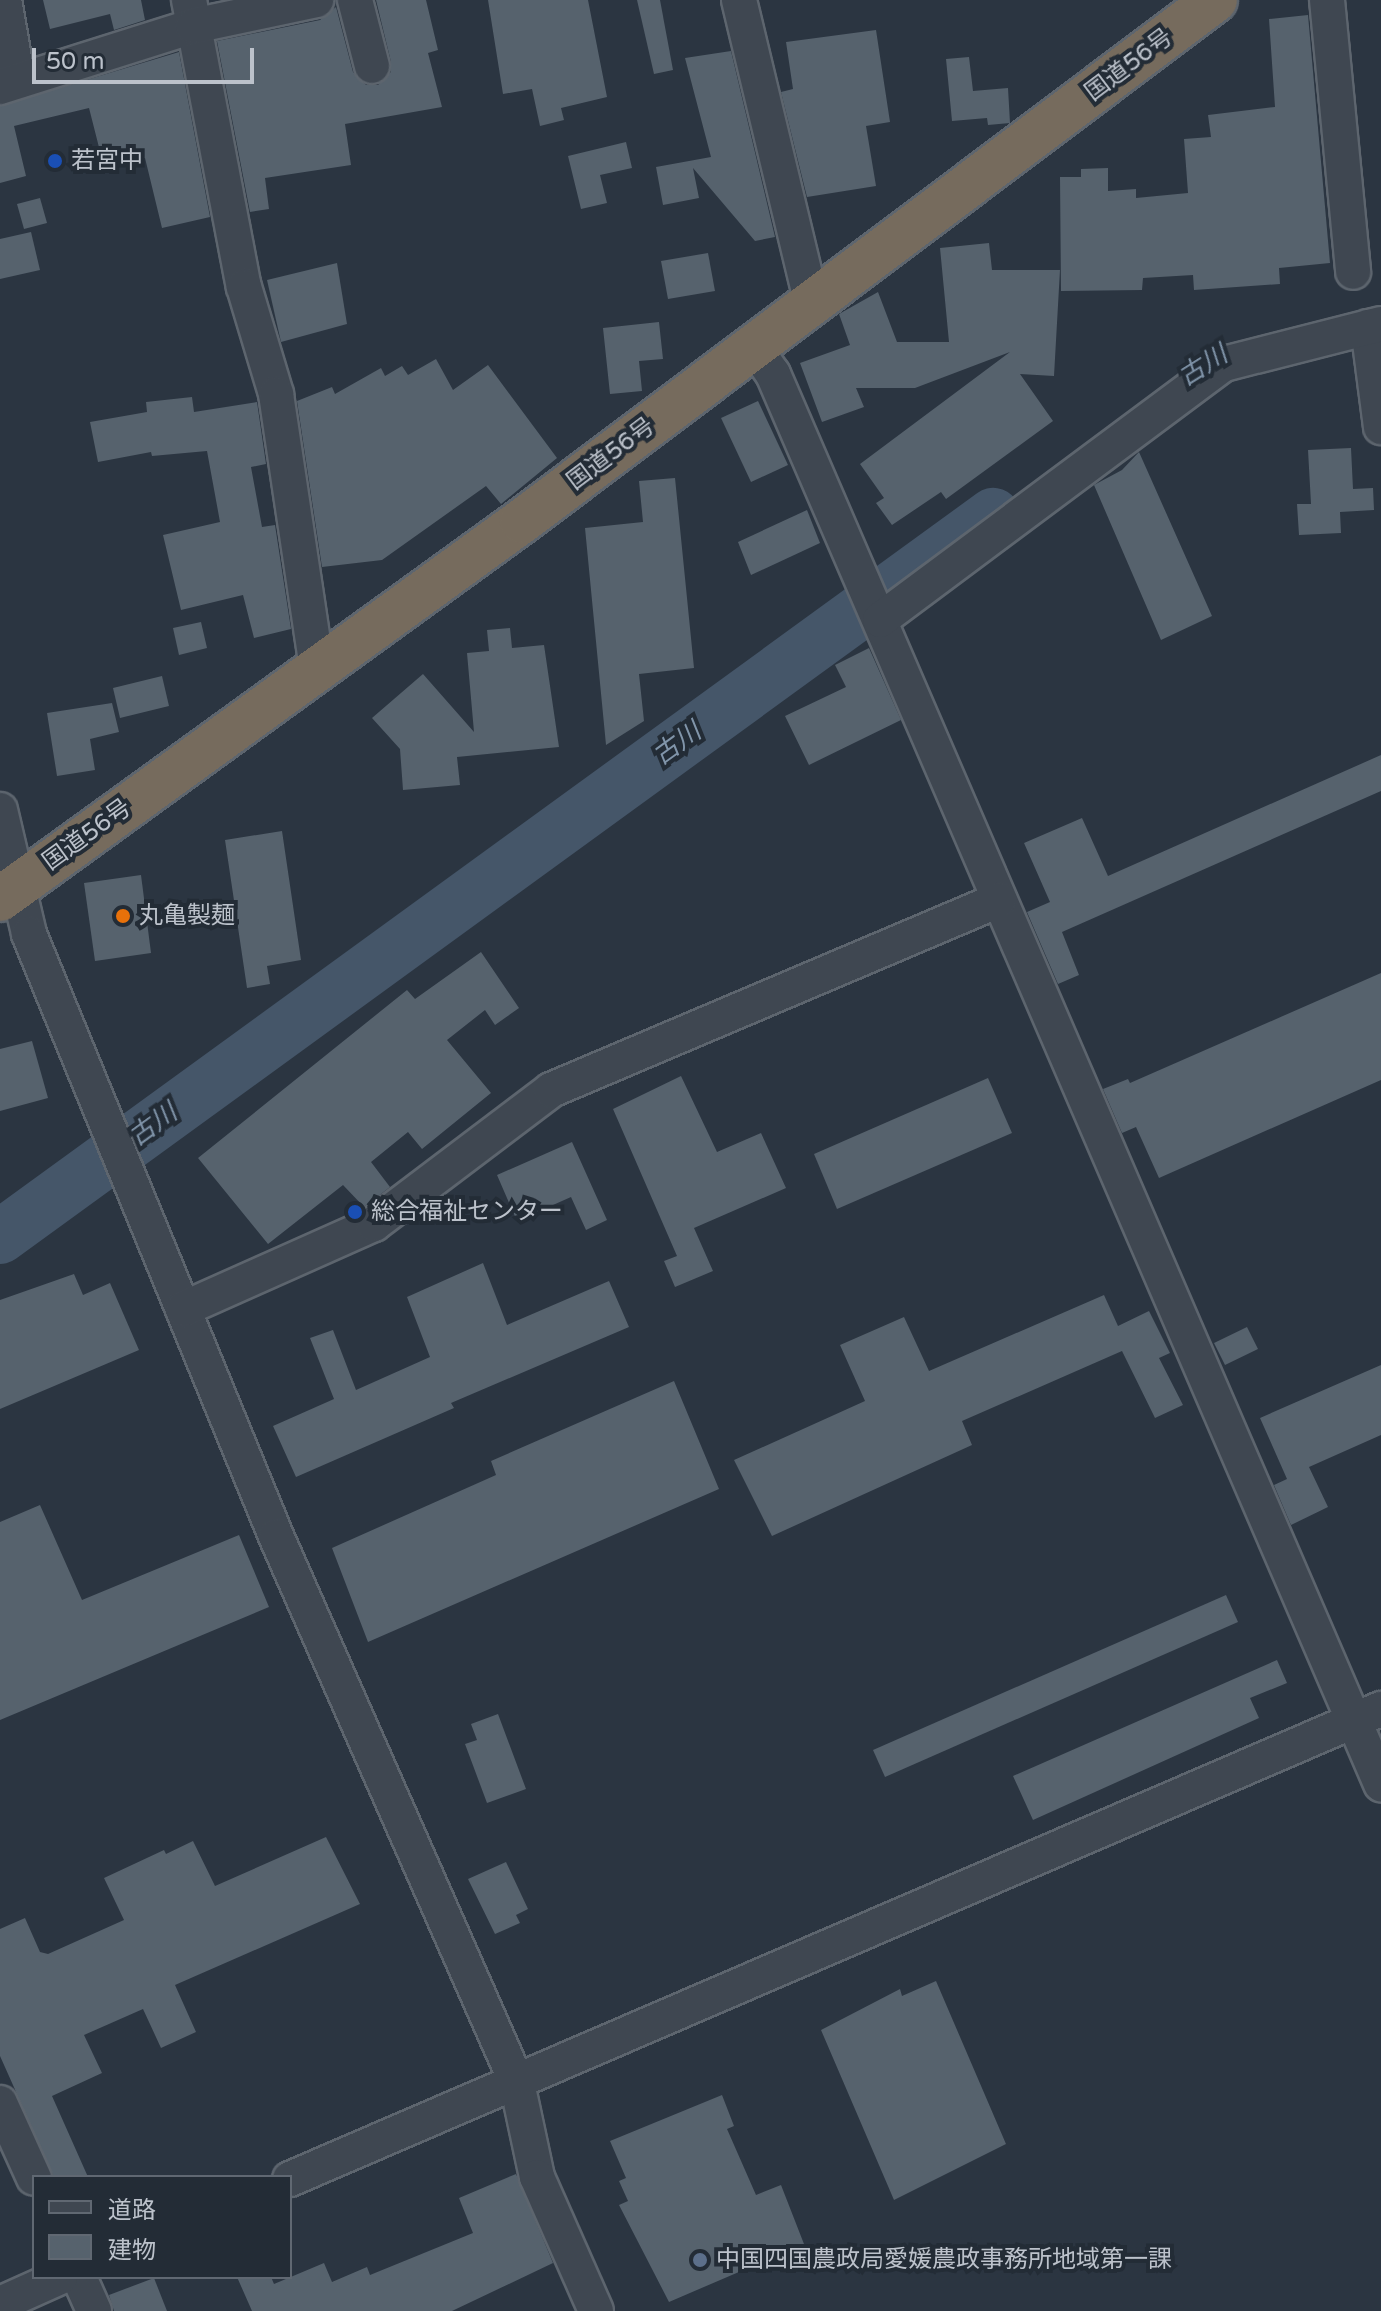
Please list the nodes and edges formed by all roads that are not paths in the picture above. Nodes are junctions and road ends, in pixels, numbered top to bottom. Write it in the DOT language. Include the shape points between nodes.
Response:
graph roads {
  1 [pos="4,0"];
  2 [pos="316,0"];
  3 [pos="355,0"];
  4 [pos="739,0"];
  5 [pos="1215,0"];
  6 [pos="1327,0"];
  7 [pos="191,13"];
  8 [pos="372,66"];
  9 [pos="9,84"];
  10 [pos="1353,272"];
  11 [pos="812,305"];
  12 [pos="1374,325"];
  13 [pos="754,347"];
  14 [pos="1381,427"];
  15 [pos="878,616"];
  16 [pos="317,668"];
  17 [pos="0,810"];
  18 [pos="8,893"];
  19 [pos="999,900"];
  20 [pos="183,1309"];
  21 [pos="1368,1716"];
  22 [pos="1381,1784"];
  23 [pos="517,2083"];
  24 [pos="0,2103"];
  25 [pos="33,2175"];
  26 [pos="292,2178"];
  27 [pos="56,2279"];
  28 [pos="80,2279"];
  29 [pos="0,2304"];
  30 [pos="94,2311"];
  31 [pos="596,2311"];
  1 -- 9 [label="street"];
  2 -- 7 [label="street"];
  3 -- 8 [label="street"];
  4 -- 11 [label="street"];
  5 -- 11 [label="highway, 国道56号"];
  6 -- 10 [label="street"];
  7 -- 9 [label="street"];
  7 -- 16 [label="street" via="244,287 276,394"];
  11 -- 13 [label="highway, 国道56号"];
  12 -- 14 [label="street"];
  12 -- 15 [label="street" via="1224,364"];
  13 -- 15 [label="street" via="773,374"];
  13 -- 16 [label="highway, 国道56号"];
  15 -- 19 [label="street"];
  16 -- 18 [label="highway, 国道56号"];
  17 -- 18 [label="street"];
  18 -- 20 [label="street"];
  19 -- 20 [label="street" via="551,1090 374,1224"];
  19 -- 21 [label="street"];
  20 -- 23 [label="street" via="313,1623"];
  21 -- 22 [label="street"];
  21 -- 23 [label="street"];
  23 -- 26 [label="street"];
  23 -- 31 [label="street" via="537,2177"];
  24 -- 25 [label="street"];
  27 -- 29 [label="street"];
  28 -- 30 [label="street"];
}
